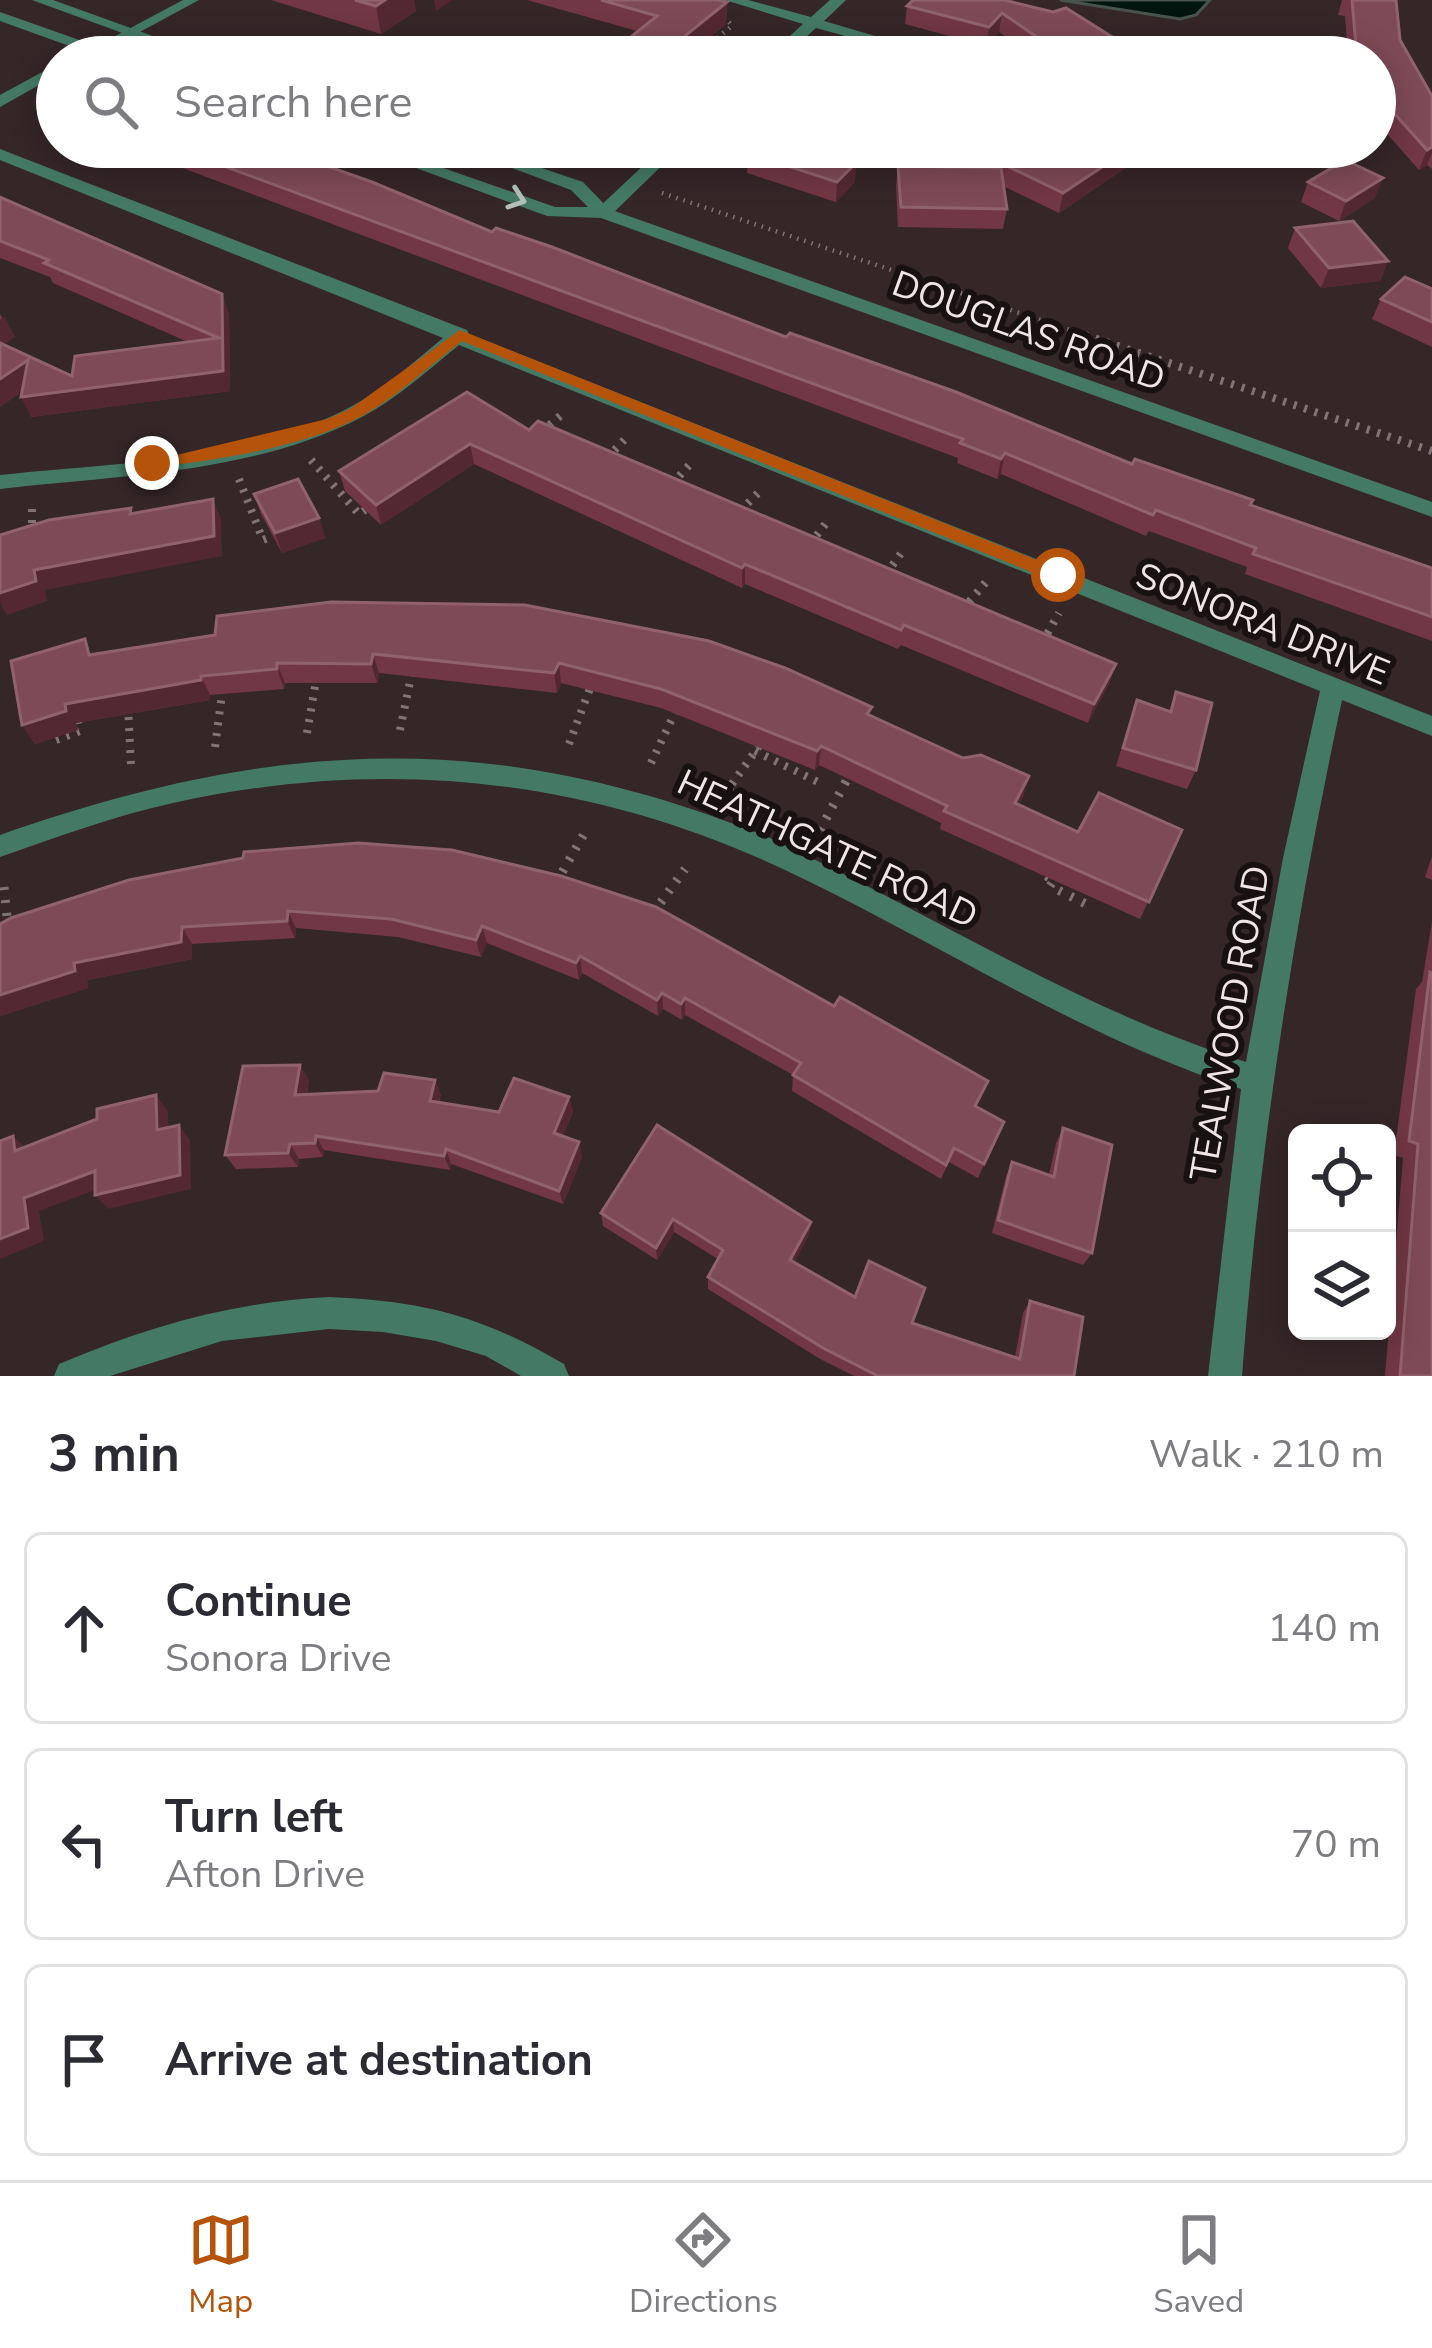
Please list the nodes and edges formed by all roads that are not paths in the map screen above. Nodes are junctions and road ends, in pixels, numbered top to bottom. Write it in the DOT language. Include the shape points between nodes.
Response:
graph roads {
  1 [pos="39,0"];
  2 [pos="193,0"];
  3 [pos="731,0"];
  4 [pos="839,0"];
  5 [pos="0,16"];
  6 [pos="813,23"];
  7 [pos="134,33"];
  8 [pos="47,36"];
  9 [pos="128,36"];
  10 [pos="143,36"];
  11 [pos="798,36"];
  12 [pos="861,36"];
  13 [pos="36,81"];
  14 [pos="0,102"];
  15 [pos="0,154"];
  16 [pos="427,168"];
  17 [pos="525,168"];
  18 [pos="650,168"];
  19 [pos="603,212"];
  20 [pos="460,334"];
  21 [pos="0,482"];
  22 [pos="1432,510"];
  23 [pos="1333,687"];
  24 [pos="1432,726"];
  25 [pos="0,846"];
  26 [pos="1255,1079"];
  27 [pos="70,1376"];
  28 [pos="552,1376"];
  29 [pos="1225,1376"];
  1 -- 7 [label="street"];
  2 -- 7 [label="lane"];
  3 -- 6 [label="street"];
  4 -- 6 [label="street"];
  5 -- 8 [label="street"];
  6 -- 11 [label="street"];
  6 -- 12 [label="street"];
  7 -- 9 [label="lane"];
  7 -- 10 [label="street"];
  13 -- 14 [label="street"];
  15 -- 20 [label="street, SONORA DRIVE"];
  16 -- 19 [label="street, DOUGLAS ROAD, one-way" via="553,212"];
  17 -- 19 [label="street, DOUGLAS ROAD" via="577,186"];
  18 -- 19 [label="street"];
  19 -- 22 [label="street, DOUGLAS ROAD"];
  20 -- 21 [label="street" via="356,412 303,433 221,453"];
  20 -- 23 [label="street, SONORA DRIVE"];
  23 -- 24 [label="street, SONORA DRIVE"];
  23 -- 26 [label="street, TEALWOOD ROAD"];
  25 -- 26 [label="street, HEATHGATE ROAD" via="148,797 289,770 498,771 600,789 704,822 1160,1048"];
  26 -- 29 [label="street, TEALWOOD ROAD"];
  27 -- 28 [label="street" via="212,1325 305,1312 443,1328 488,1340"];
}
